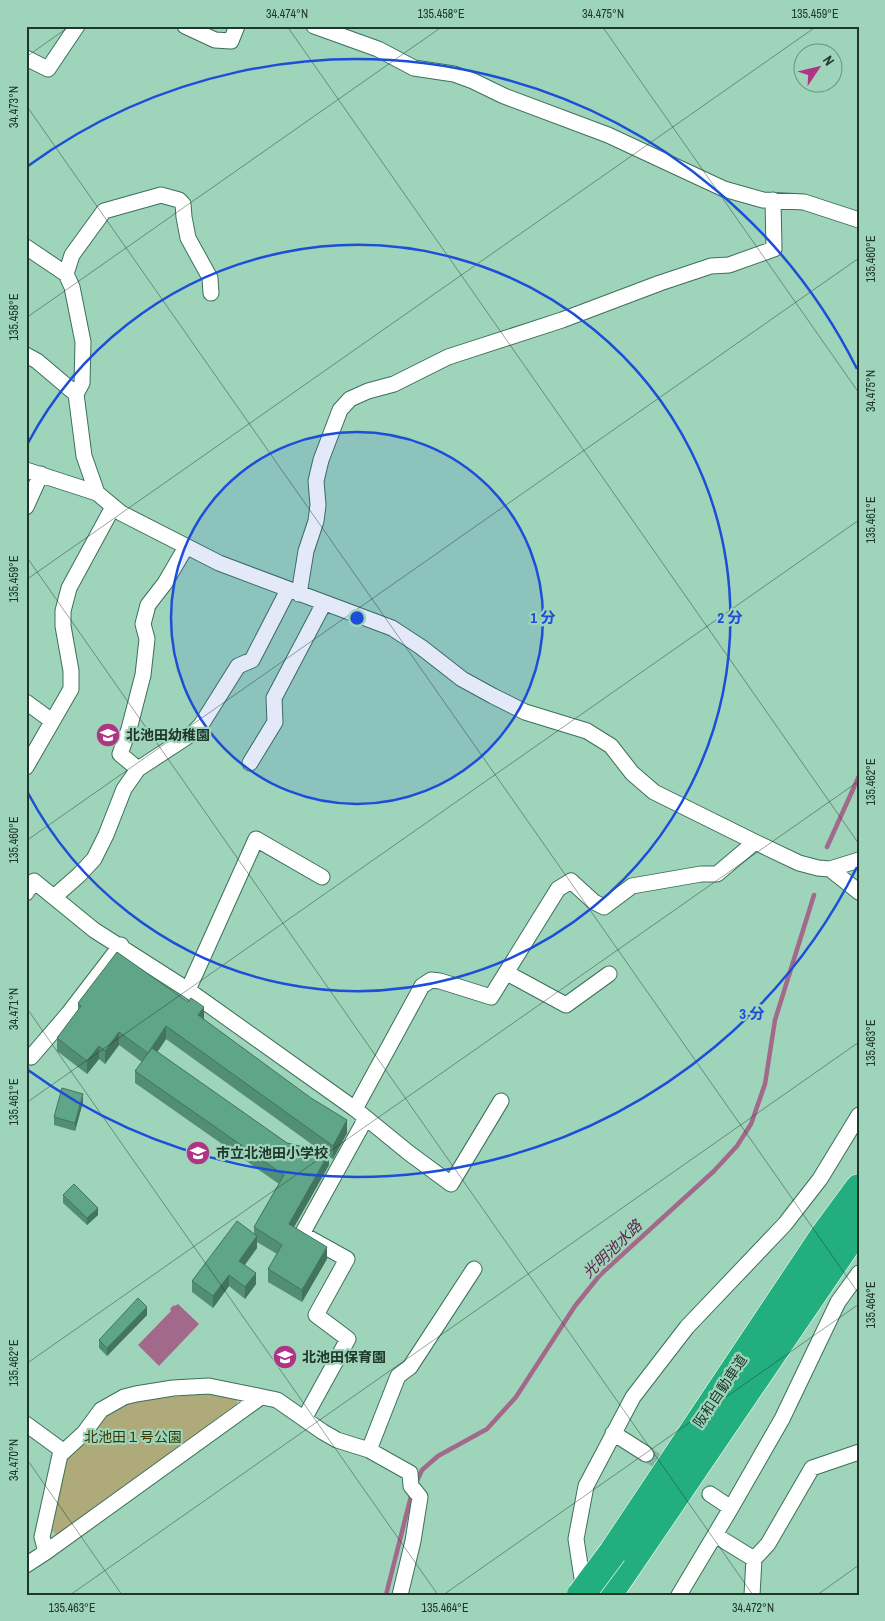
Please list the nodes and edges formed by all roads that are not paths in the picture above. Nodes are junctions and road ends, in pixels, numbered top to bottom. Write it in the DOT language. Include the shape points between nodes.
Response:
graph roads {
  1 [pos="77,26"];
  2 [pos="185,26"];
  3 [pos="237,26"];
  4 [pos="314,26"];
  5 [pos="26,58"];
  6 [pos="773,200"];
  7 [pos="859,220"];
  8 [pos="26,247"];
  9 [pos="66,274"];
  10 [pos="211,293"];
  11 [pos="26,355"];
  12 [pos="76,394"];
  13 [pos="26,470"];
  14 [pos="41,474"];
  15 [pos="98,493"];
  16 [pos="26,506"];
  17 [pos="113,507"];
  18 [pos="186,547"];
  19 [pos="294,592"];
  20 [pos="324,603"];
  21 [pos="26,702"];
  22 [pos="52,721"];
  23 [pos="250,763"];
  24 [pos="26,767"];
  25 [pos="138,770"];
  26 [pos="755,842"];
  27 [pos="859,860"];
  28 [pos="830,868"];
  29 [pos="322,877"];
  30 [pos="859,892"];
  31 [pos="26,893"];
  32 [pos="54,897"];
  33 [pos="121,946"];
  34 [pos="506,972"];
  35 [pos="610,974"];
  36 [pos="188,990"];
  37 [pos="26,1055"];
  38 [pos="500,1101"];
  39 [pos="360,1114"];
  40 [pos="859,1114"];
  41 [pos="859,1188"];
  42 [pos="859,1226"];
  43 [pos="474,1269"];
  44 [pos="859,1273"];
  45 [pos="261,1397"];
  46 [pos="304,1419"];
  47 [pos="26,1424"];
  48 [pos="613,1433"];
  49 [pos="369,1450"];
  50 [pos="63,1451"];
  51 [pos="859,1452"];
  52 [pos="646,1454"];
  53 [pos="710,1494"];
  54 [pos="731,1508"];
  55 [pos="715,1535"];
  56 [pos="46,1552"];
  57 [pos="754,1559"];
  58 [pos="26,1565"];
  59 [pos="680,1594"];
  60 [pos="400,1595"];
  61 [pos="583,1595"];
  62 [pos="608,1595"];
  63 [pos="752,1595"];
  1 -- 5 [label="street" via="48,69"];
  2 -- 3 [label="street" via="215,40 231,41"];
  4 -- 6 [label="street" via="378,50 414,68 454,74 473,81 608,136 724,189"];
  6 -- 7 [label="street" via="804,202"];
  6 -- 19 [label="street" via="774,249 729,265 711,266 448,357 394,384 350,399 340,410 321,460 316,480 316,521"];
  8 -- 9 [label="street"];
  9 -- 10 [label="street" via="72,255 104,211 161,195 183,204 188,238 210,278"];
  9 -- 12 [label="street" via="84,342 82,383"];
  11 -- 12 [label="street"];
  12 -- 15 [label="street" via="84,456"];
  13 -- 14 [label="street"];
  14 -- 15 [label="street"];
  14 -- 16 [label="street"];
  15 -- 17 [label="street"];
  17 -- 18 [label="street"];
  17 -- 22 [label="street" via="69,588 63,626 71,689"];
  18 -- 19 [label="street"];
  18 -- 25 [label="street" via="148,605 143,624 146,639 143,675 120,754"];
  19 -- 20 [label="street"];
  19 -- 25 [label="street" via="252,660 238,666 200,725"];
  20 -- 23 [label="street" via="274,698 275,722"];
  20 -- 26 [label="street" via="392,628 421,646 462,679 492,696 525,712 587,731 611,746 632,773 654,792"];
  21 -- 22 [label="street"];
  22 -- 24 [label="street"];
  25 -- 32 [label="street" via="124,789 94,859"];
  26 -- 28 [label="street" via="799,863"];
  26 -- 34 [label="street" via="717,874 632,886 604,907 571,881 558,889"];
  27 -- 28 [label="street"];
  28 -- 30 [label="street"];
  29 -- 36 [label="street" via="256,839"];
  31 -- 32 [label="street" via="34,882"];
  32 -- 33 [label="street" via="94,930"];
  33 -- 36 [label="street"];
  33 -- 37 [label="street" via="31,1057"];
  34 -- 35 [label="street" via="566,1005"];
  34 -- 39 [label="street" via="491,997 440,981 431,980 422,986"];
  36 -- 39 [label="street"];
  38 -- 39 [label="street" via="451,1184"];
  39 -- 46 [label="street" via="302,1234 347,1259 316,1315 348,1339"];
  40 -- 48 [label="street" via="820,1179 785,1224 687,1328 633,1397"];
  41 -- 61 [label="highway, 阪和自動車道, bridge"];
  42 -- 62 [label="highway, 阪和自動車道"];
  43 -- 49 [label="street" via="410,1367 398,1376"];
  44 -- 54 [label="street" via="838,1302 782,1419"];
  45 -- 46 [label="street" via="277,1400"];
  45 -- 50 [label="street" via="209,1386 173,1388 124,1397 101,1410 84,1433"];
  45 -- 56 [label="street"];
  46 -- 49 [label="street" via="337,1440"];
  47 -- 50 [label="street"];
  48 -- 52 [label="street"];
  48 -- 61 [label="street" via="586,1486 576,1540"];
  49 -- 60 [label="street" via="410,1473 415,1492 413,1541"];
  50 -- 56 [label="street" via="42,1537"];
  51 -- 57 [label="street" via="812,1468 768,1544"];
  53 -- 54 [label="street"];
  54 -- 55 [label="street"];
  55 -- 57 [label="street"];
  55 -- 59 [label="street"];
  56 -- 58 [label="street"];
  57 -- 63 [label="street"];
}
